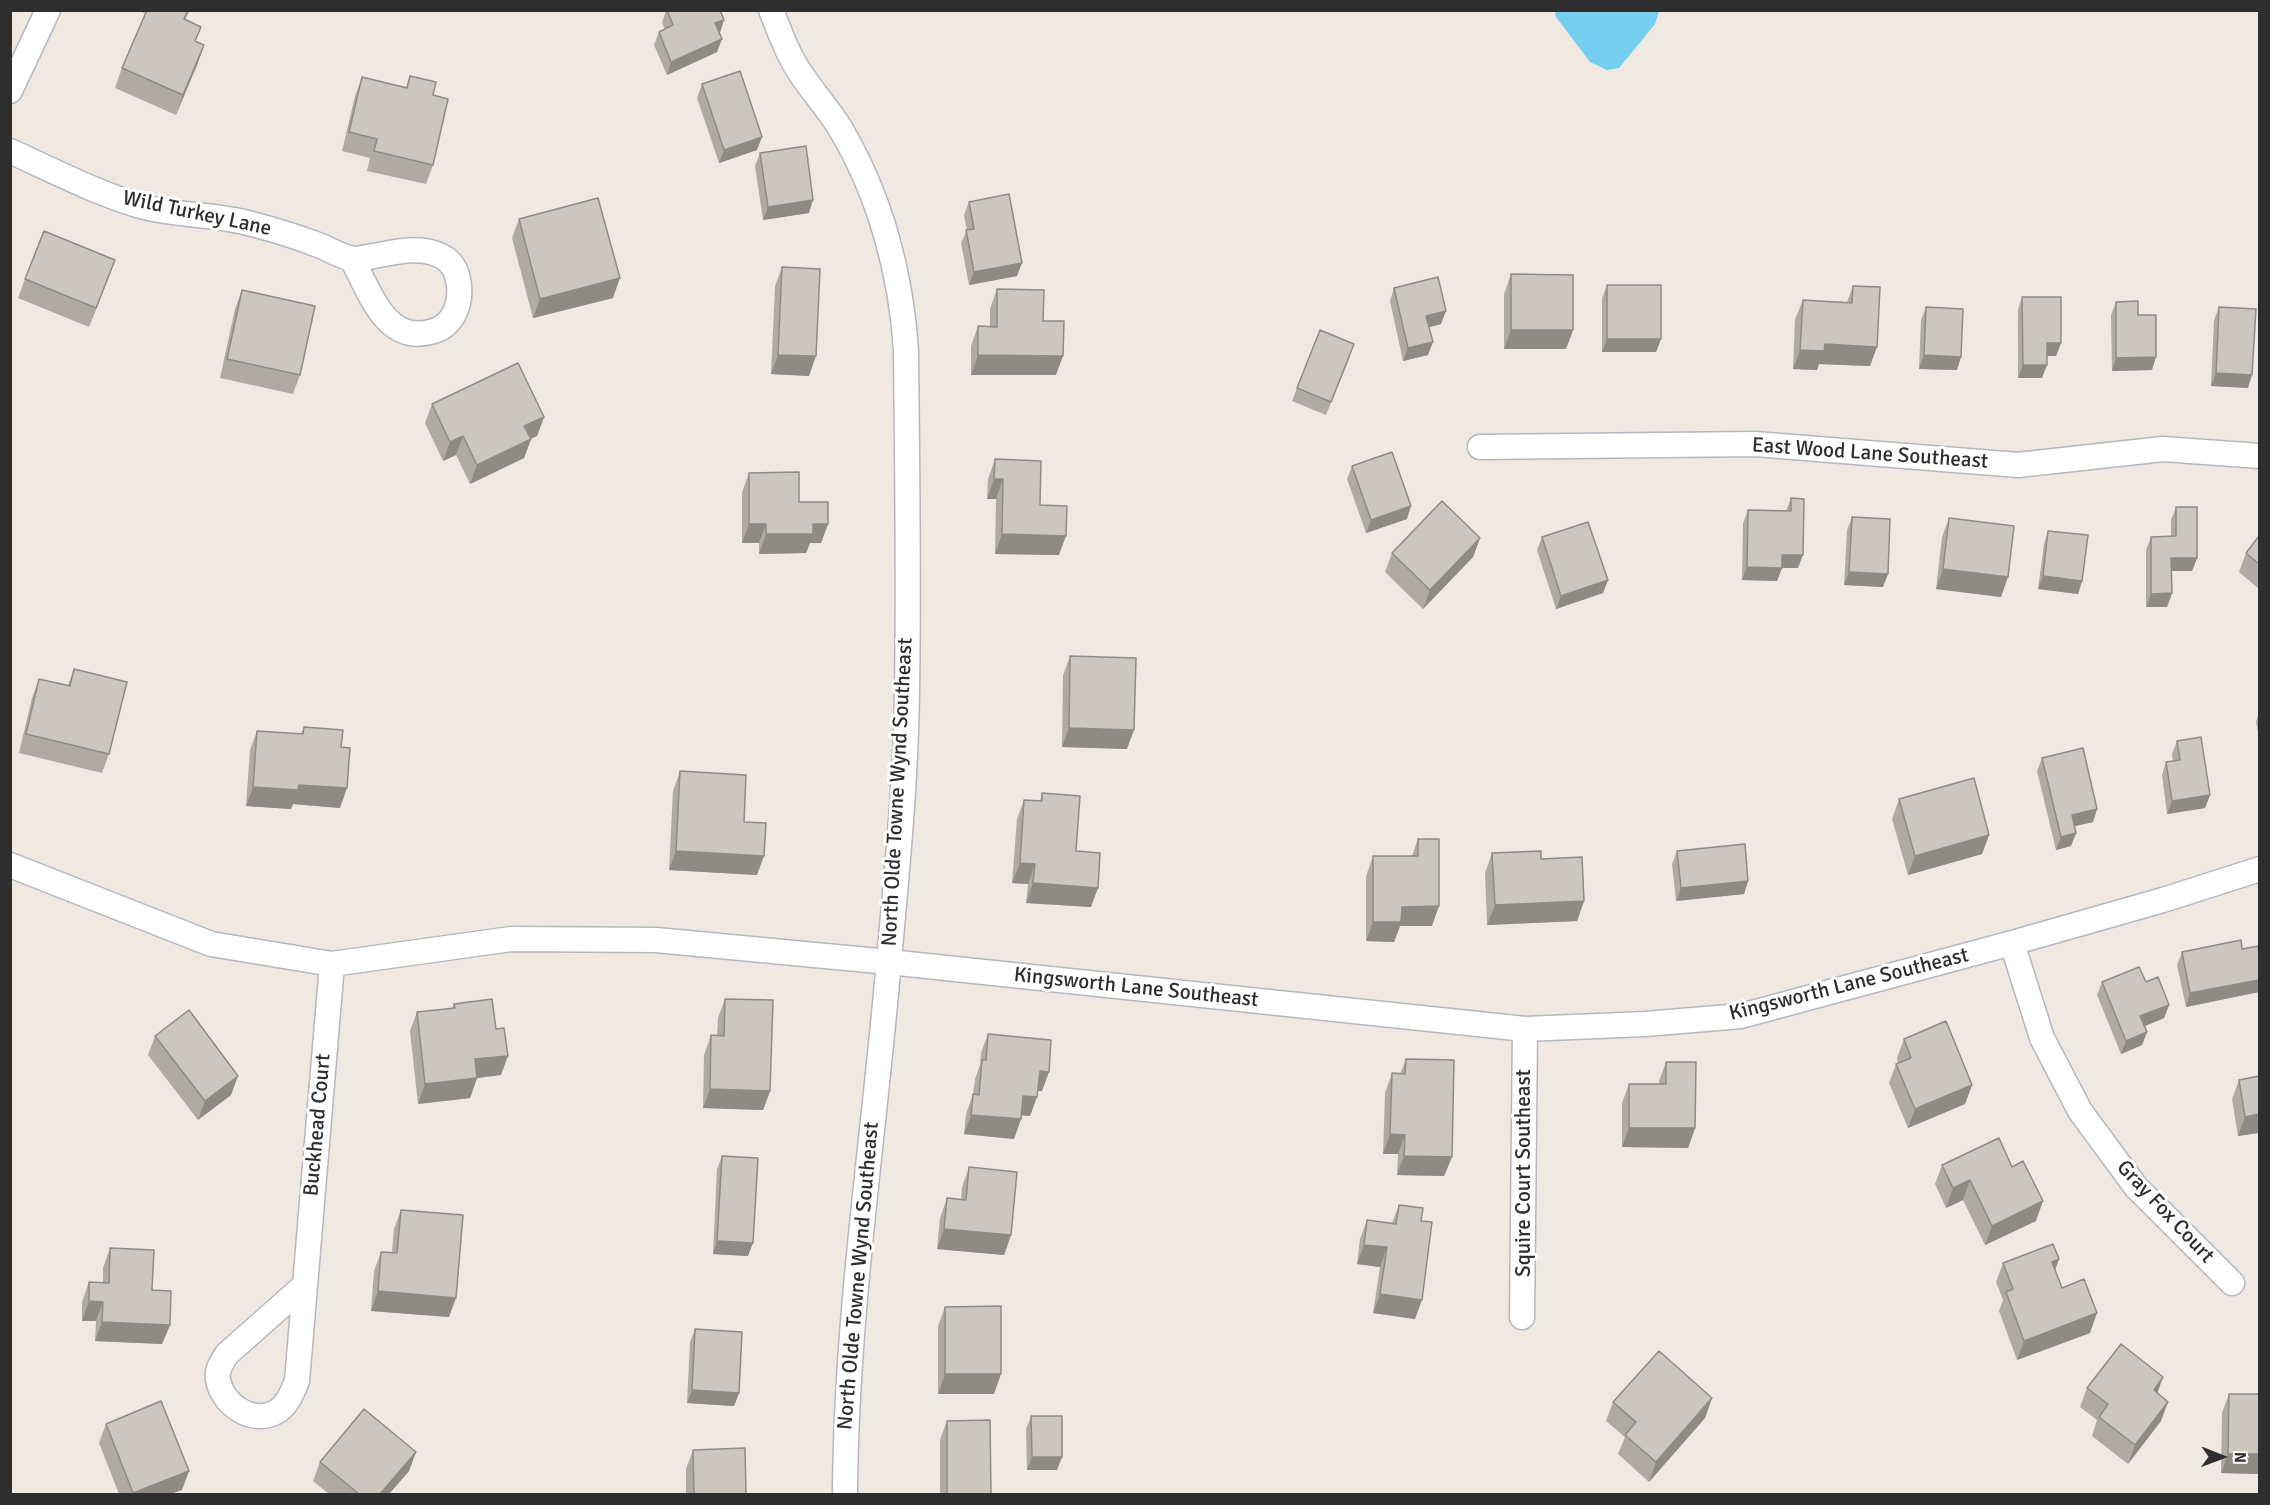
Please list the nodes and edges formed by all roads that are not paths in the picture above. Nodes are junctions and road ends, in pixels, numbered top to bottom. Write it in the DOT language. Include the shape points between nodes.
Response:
graph roads {
  1 [pos="48,10"];
  2 [pos="771,10"];
  3 [pos="10,91"];
  4 [pos="10,151"];
  5 [pos="352,260"];
  6 [pos="1480,447"];
  7 [pos="2259,456"];
  8 [pos="10,865"];
  9 [pos="2259,869"];
  10 [pos="2012,944"];
  11 [pos="889,962"];
  12 [pos="332,964"];
  13 [pos="1525,1029"];
  14 [pos="2232,1283"];
  15 [pos="305,1285"];
  16 [pos="1522,1317"];
  17 [pos="845,1494"];
  1 -- 3 [label="street"];
  2 -- 11 [label="street, North Olde Towne Wynd Southeast" via="792,61 840,128 872,194 896,270 904,313 907,691"];
  4 -- 5 [label="street, Wild Turkey Lane" via="145,207 248,223"];
  5 -- 5 [label="street" via="382,314 400,331 435,331 453,316 460,292 453,267 446,258 412,250"];
  6 -- 7 [label="street, East Wood Lane Southeast" via="1755,444 2018,465 2163,448"];
  8 -- 12 [label="street, Kingsworth Lane Southeast" via="211,944"];
  9 -- 10 [label="street, Kingsworth Lane Southeast"];
  10 -- 13 [label="street, Kingsworth Lane Southeast" via="1741,1016"];
  10 -- 14 [label="street, Gray Fox Court" via="2042,1038 2080,1111 2136,1187"];
  11 -- 12 [label="street, Kingsworth Lane Southeast" via="656,940 511,939"];
  11 -- 13 [label="street, Kingsworth Lane Southeast"];
  11 -- 17 [label="street, North Olde Towne Wynd Southeast" via="856,1280"];
  12 -- 15 [label="street, Buckhead Court"];
  13 -- 16 [label="street, Squire Court Southeast"];
  15 -- 15 [label="street, Buckhead Court" via="297,1381 290,1399 277,1411 263,1416 237,1409 225,1396 218,1379 219,1367 227,1354"];
}
